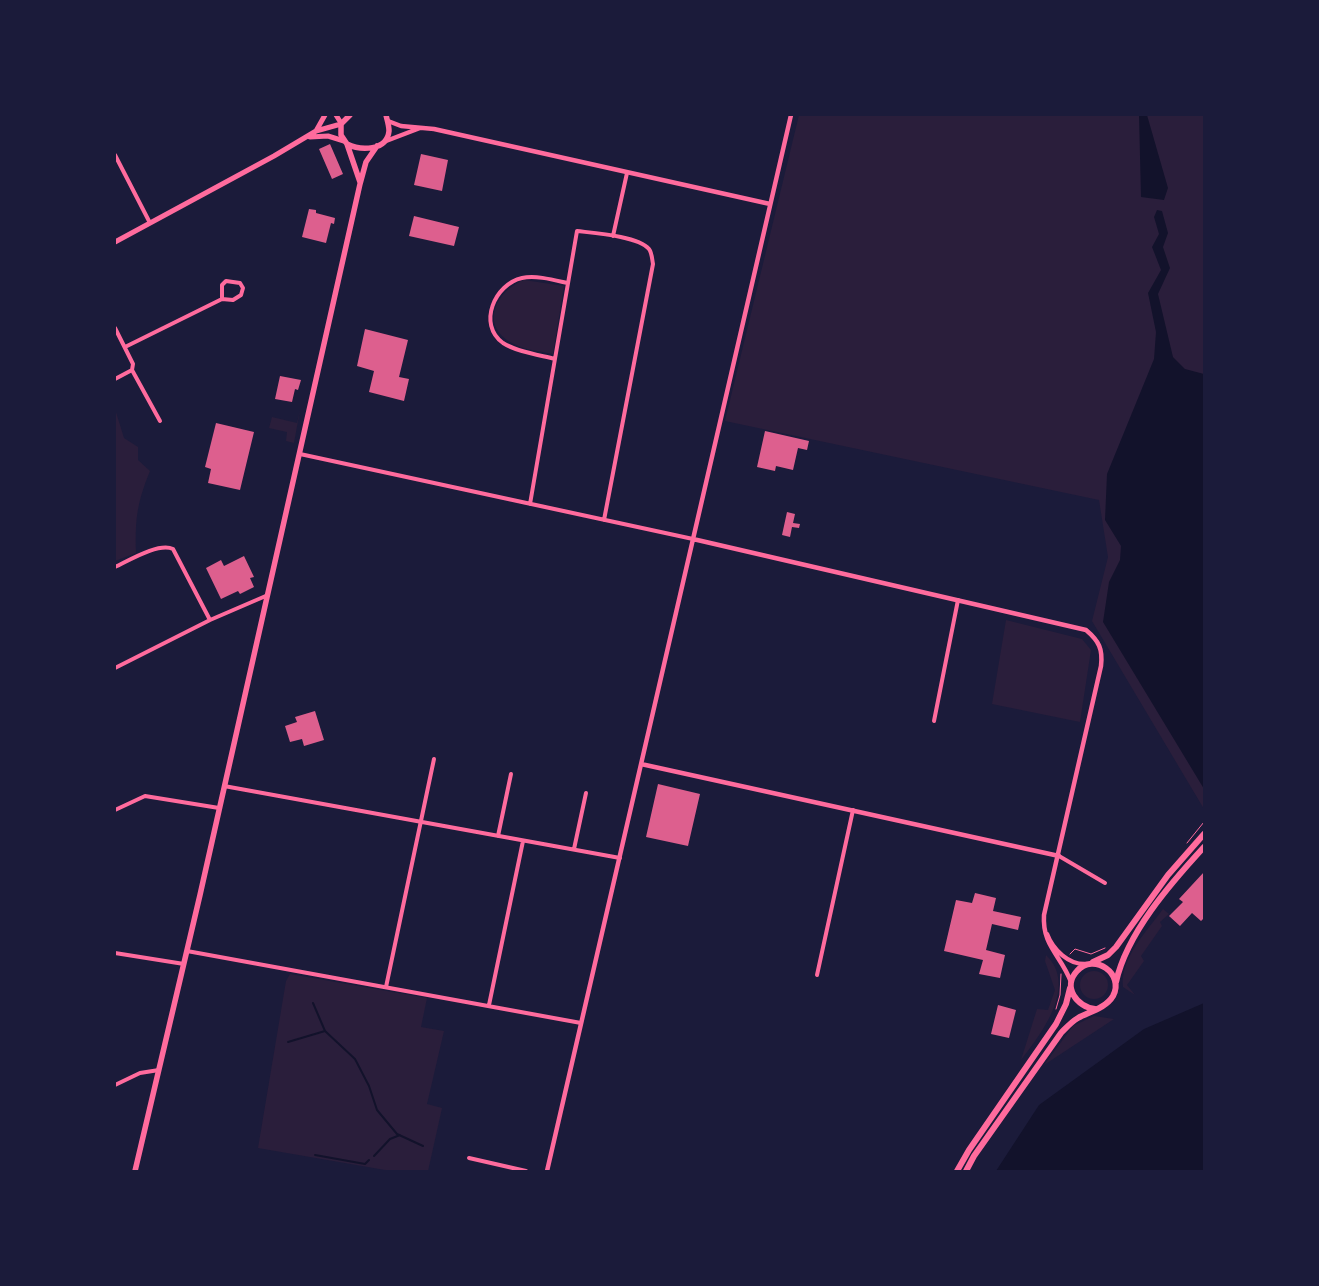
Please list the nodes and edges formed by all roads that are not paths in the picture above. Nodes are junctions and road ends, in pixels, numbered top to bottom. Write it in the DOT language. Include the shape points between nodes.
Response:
graph roads {
  1 [pos="325,115"];
  2 [pos="336,115"];
  3 [pos="350,115"];
  4 [pos="790,115"];
  5 [pos="385,117"];
  6 [pos="341,123"];
  7 [pos="422,128"];
  8 [pos="316,131"];
  9 [pos="309,137"];
  10 [pos="385,141"];
  11 [pos="345,143"];
  12 [pos="378,146"];
  13 [pos="115,155"];
  14 [pos="627,173"];
  15 [pos="360,184"];
  16 [pos="770,204"];
  17 [pos="150,223"];
  18 [pos="613,236"];
  19 [pos="115,242"];
  20 [pos="568,283"];
  21 [pos="222,299"];
  22 [pos="115,328"];
  23 [pos="125,347"];
  24 [pos="555,359"];
  25 [pos="132,370"];
  26 [pos="115,379"];
  27 [pos="160,421"];
  28 [pos="300,454"];
  29 [pos="530,504"];
  30 [pos="604,520"];
  31 [pos="693,539"];
  32 [pos="115,567"];
  33 [pos="268,595"];
  34 [pos="958,600"];
  35 [pos="210,620"];
  36 [pos="115,668"];
  37 [pos="934,721"];
  38 [pos="434,759"];
  39 [pos="641,764"];
  40 [pos="511,774"];
  41 [pos="224,786"];
  42 [pos="586,793"];
  43 [pos="219,808"];
  44 [pos="115,810"];
  45 [pos="853,810"];
  46 [pos="422,823"];
  47 [pos="1204,834"];
  48 [pos="498,836"];
  49 [pos="523,841"];
  50 [pos="1204,848"];
  51 [pos="574,849"];
  52 [pos="1059,856"];
  53 [pos="620,858"];
  54 [pos="1105,883"];
  55 [pos="1046,906"];
  56 [pos="187,951"];
  57 [pos="115,952"];
  58 [pos="184,964"];
  59 [pos="1088,964"];
  60 [pos="817,975"];
  61 [pos="1071,982"];
  62 [pos="1116,986"];
  63 [pos="386,987"];
  64 [pos="489,1005"];
  65 [pos="1095,1009"];
  66 [pos="581,1022"];
  67 [pos="158,1070"];
  68 [pos="115,1085"];
  69 [pos="469,1158"];
  70 [pos="135,1171"];
  71 [pos="526,1171"];
  72 [pos="547,1171"];
  73 [pos="957,1171"];
  74 [pos="966,1171"];
  1 -- 8 [label="main road"];
  2 -- 6 [label="main road"];
  3 -- 6 [label="main road"];
  4 -- 16 [label="street"];
  5 -- 7 [label="street" via="402,126"];
  5 -- 10 [label="main road" via="389,131"];
  6 -- 8 [label="main road"];
  6 -- 11 [label="main road"];
  7 -- 10 [label="street"];
  7 -- 14 [label="street"];
  8 -- 9 [label="main road"];
  9 -- 11 [label="main road" via="328,136"];
  9 -- 17 [label="main road"];
  10 -- 12 [label="main road"];
  11 -- 12 [label="main road" via="358,148"];
  11 -- 15 [label="main road"];
  12 -- 15 [label="main road" via="366,162"];
  13 -- 17 [label="street"];
  14 -- 16 [label="street"];
  14 -- 18 [label="street"];
  15 -- 28 [label="main road"];
  16 -- 31 [label="street"];
  17 -- 19 [label="main road"];
  18 -- 20 [label="street" via="577,231"];
  18 -- 30 [label="street" via="645,246 650,250 652,264"];
  20 -- 24 [label="street"];
  20 -- 24 [label="street" via="524,277 502,288 492,306 492,327 502,342"];
  21 -- 21 [label="street" via="233,300 241,295 243,288 240,283 226,281 222,285"];
  21 -- 23 [label="street"];
  22 -- 23 [label="street"];
  23 -- 25 [label="street" via="133,364"];
  24 -- 29 [label="street"];
  25 -- 26 [label="street"];
  25 -- 27 [label="street"];
  28 -- 29 [label="street"];
  28 -- 33 [label="main road"];
  29 -- 30 [label="street"];
  30 -- 31 [label="street"];
  31 -- 34 [label="street"];
  31 -- 39 [label="street"];
  32 -- 35 [label="street" via="156,549 173,549"];
  33 -- 35 [label="street"];
  33 -- 41 [label="main road"];
  34 -- 37 [label="street"];
  34 -- 52 [label="street" via="1086,630 1097,639 1103,651"];
  35 -- 36 [label="street"];
  38 -- 46 [label="street"];
  39 -- 45 [label="street"];
  39 -- 53 [label="street"];
  40 -- 48 [label="street"];
  41 -- 43 [label="main road"];
  41 -- 46 [label="street"];
  42 -- 51 [label="street"];
  43 -- 44 [label="street" via="145,796"];
  43 -- 56 [label="main road"];
  45 -- 52 [label="street"];
  45 -- 60 [label="street"];
  46 -- 48 [label="street"];
  46 -- 63 [label="street"];
  47 -- 59 [label="highway" via="1168,876 1116,947"];
  48 -- 49 [label="street"];
  49 -- 51 [label="street"];
  49 -- 64 [label="street"];
  50 -- 62 [label="highway" via="1172,885 1129,946"];
  51 -- 53 [label="street"];
  52 -- 54 [label="street"];
  52 -- 55 [label="street"];
  53 -- 66 [label="street"];
  55 -- 59 [label="street" via="1048,936 1054,948 1074,963"];
  55 -- 61 [label="street" via="1045,938 1064,964"];
  56 -- 58 [label="main road"];
  56 -- 63 [label="street"];
  57 -- 58 [label="street"];
  58 -- 67 [label="main road"];
  59 -- 61 [label="highway" via="1077,970"];
  59 -- 62 [label="highway" via="1107,968"];
  61 -- 65 [label="highway" via="1075,999"];
  61 -- 73 [label="highway" via="1066,1004 1056,1024"];
  62 -- 65 [label="highway" via="1112,998"];
  63 -- 64 [label="street"];
  64 -- 66 [label="street"];
  65 -- 74 [label="highway" via="1060,1033"];
  66 -- 72 [label="street"];
  67 -- 68 [label="street" via="140,1073"];
  67 -- 70 [label="main road"];
  69 -- 71 [label="street"];
}
